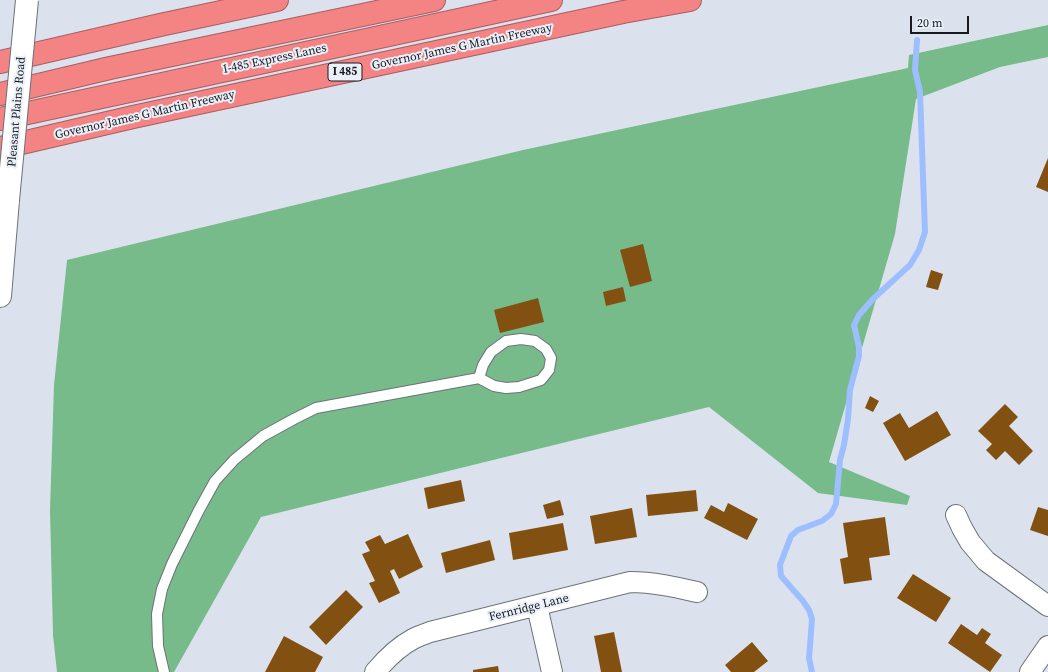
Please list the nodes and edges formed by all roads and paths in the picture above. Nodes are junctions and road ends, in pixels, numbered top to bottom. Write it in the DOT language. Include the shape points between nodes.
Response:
graph roads {
  1 [pos="27,0"];
  2 [pos="277,0"];
  3 [pos="434,0"];
  4 [pos="551,0"];
  5 [pos="690,0"];
  6 [pos="0,62"];
  7 [pos="0,94"];
  8 [pos="133,118"];
  9 [pos="0,119"];
  10 [pos="0,134"];
  11 [pos="0,148"];
  12 [pos="0,296"];
  13 [pos="478,378"];
  14 [pos="956,515"];
  15 [pos="697,592"];
  16 [pos="537,606"];
  17 [pos="1048,606"];
  18 [pos="1048,646"];
  19 [pos="164,672"];
  20 [pos="375,672"];
  21 [pos="552,672"];
  22 [pos="1030,672"];
  1 -- 12 [label="street, Pleasant Plains Road, bridge"];
  2 -- 6 [label="highway"];
  3 -- 7 [label="highway, I-485 Express Lanes" via="110,68"];
  4 -- 9 [label="highway, I-485 Express Lanes / I 485"];
  5 -- 8 [label="highway, Governor James G Martin Freeway / I 485" via="623,12"];
  8 -- 10 [label="highway"];
  8 -- 11 [label="highway, Governor James G Martin Freeway / I 485"];
  13 -- 13 [label="lane" via="494,386 519,387 541,380 549,370 551,358 546,349 535,341 506,341 491,352 482,365"];
  13 -- 19 [label="lane" via="316,408 263,436 234,460 215,481 172,564 162,589 157,614 158,646"];
  14 -- 17 [label="street" via="970,542 986,561"];
  15 -- 16 [label="street, Fernridge Lane" via="666,585 630,582"];
  16 -- 20 [label="street, Fernridge Lane" via="430,632 398,649"];
  16 -- 21 [label="street"];
  18 -- 22 [label="street"];
}
